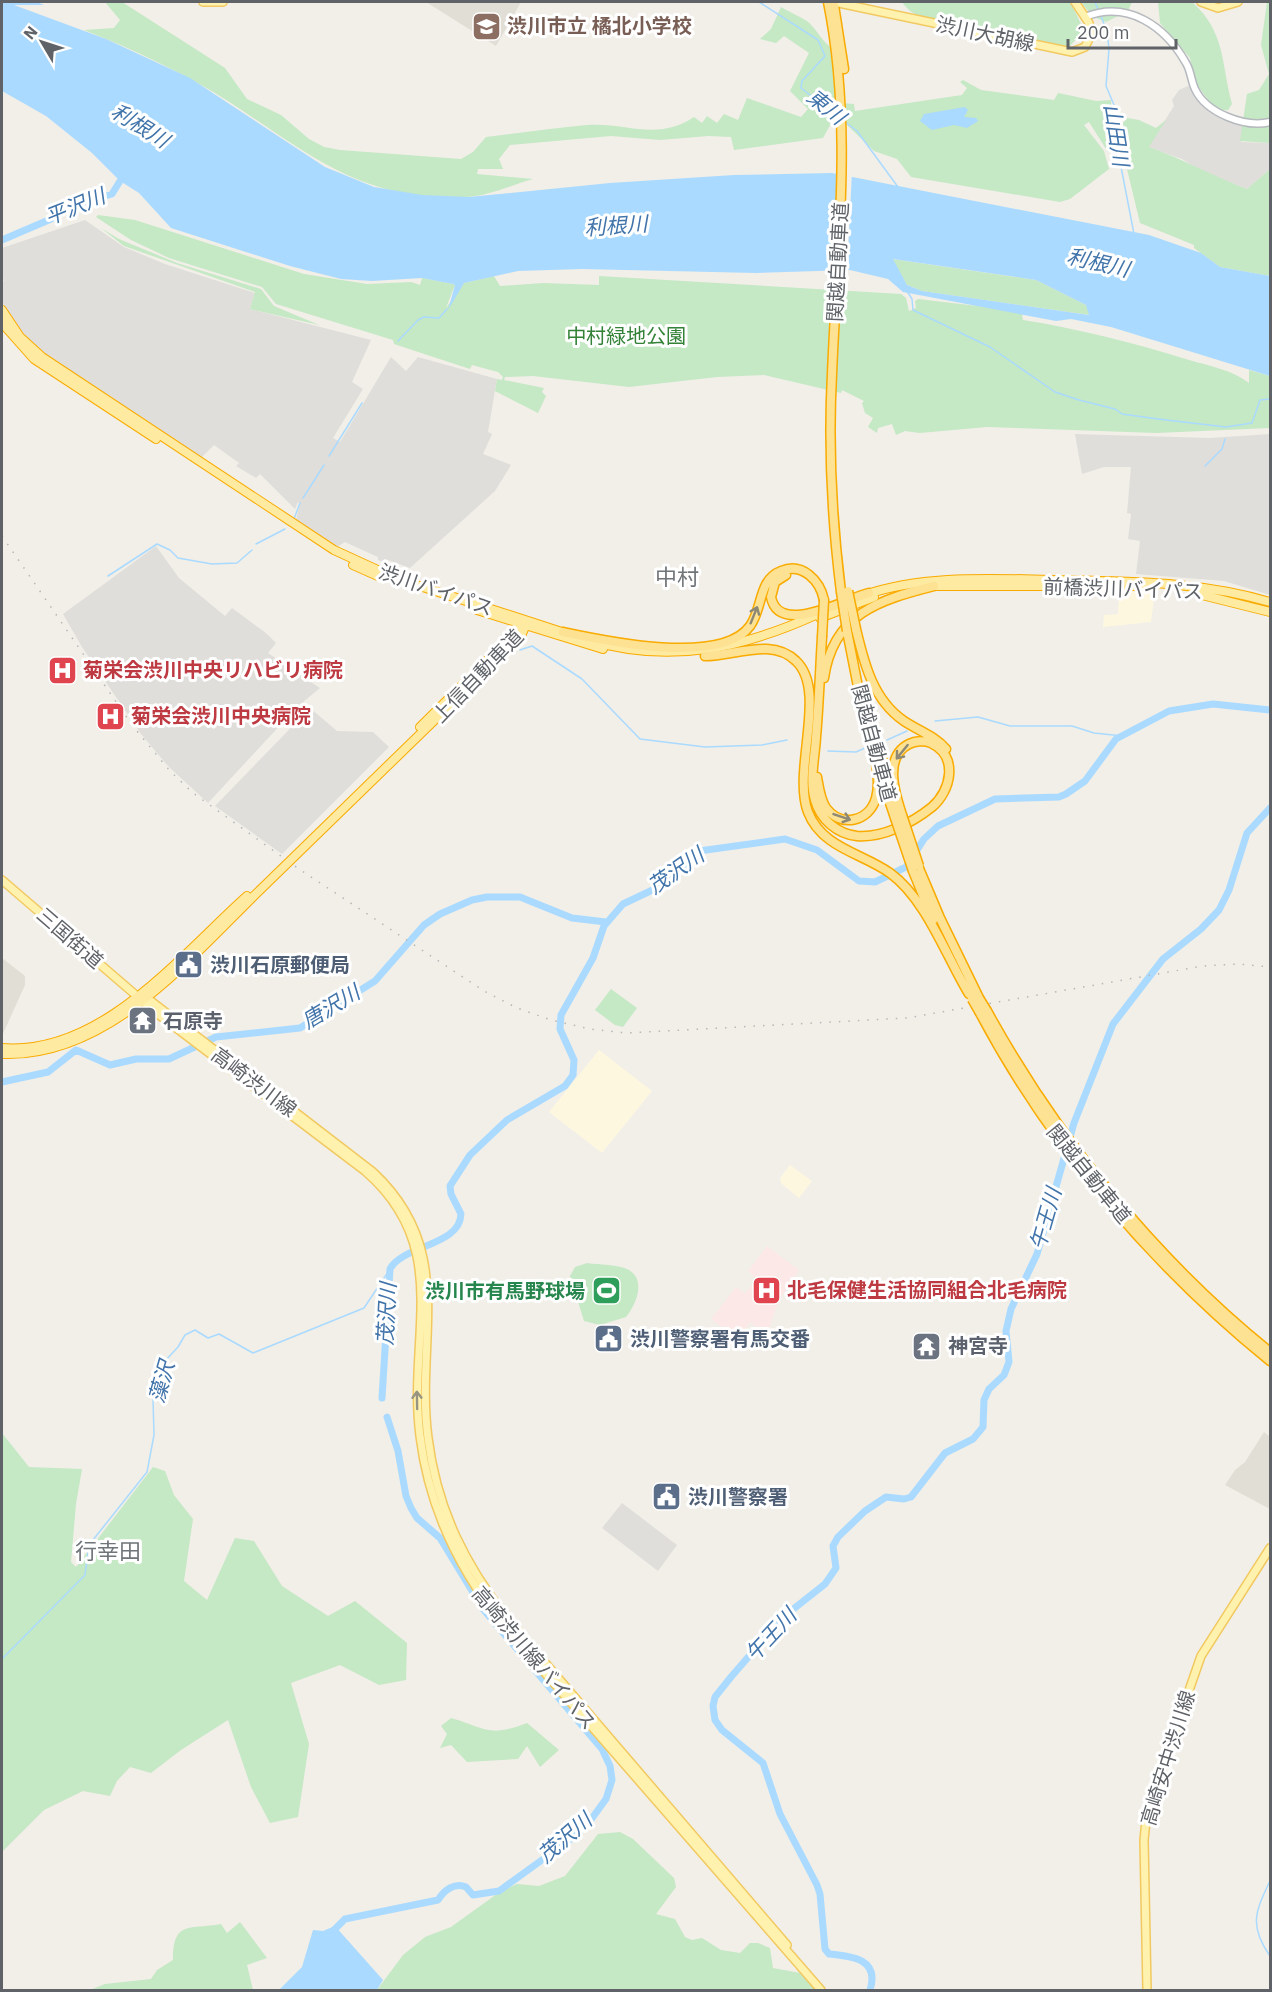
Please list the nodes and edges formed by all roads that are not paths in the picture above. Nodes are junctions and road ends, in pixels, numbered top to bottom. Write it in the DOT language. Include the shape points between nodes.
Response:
graph roads {
  1 [pos="203,2"];
  2 [pos="223,2"];
  3 [pos="828,2"];
  4 [pos="834,2"];
  5 [pos="1075,2"];
  6 [pos="1202,2"];
  7 [pos="1238,2"];
  8 [pos="1085,17"];
  9 [pos="1270,122"];
  10 [pos="2,310"];
  11 [pos="2,323"];
  12 [pos="38,358"];
  13 [pos="833,399"];
  14 [pos="973,582"];
  15 [pos="934,586"];
  16 [pos="845,592"];
  17 [pos="870,593"];
  18 [pos="821,601"];
  19 [pos="1270,602"];
  20 [pos="1270,610"];
  21 [pos="526,624"];
  22 [pos="852,630"];
  23 [pos="563,632"];
  24 [pos="820,637"];
  25 [pos="705,656"];
  26 [pos="860,698"];
  27 [pos="808,714"];
  28 [pos="818,716"];
  29 [pos="805,749"];
  30 [pos="816,749"];
  31 [pos="334,814"];
  32 [pos="899,816"];
  33 [pos="917,868"];
  34 [pos="2,880"];
  35 [pos="943,939"];
  36 [pos="143,999"];
  37 [pos="2,1048"];
  38 [pos="2,1054"];
  39 [pos="1076,1155"];
  40 [pos="371,1174"];
  41 [pos="419,1250"];
  42 [pos="1270,1352"];
  43 [pos="1270,1361"];
  44 [pos="1270,1548"];
  45 [pos="821,1990"];
  46 [pos="826,1990"];
  47 [pos="1147,1990"];
  1 -- 2 [label="main road"];
  3 -- 13 [label="highway, 関越自動車道" via="840,80 843,154"];
  4 -- 8 [label="main road, 渋川大胡線" via="1072,52 1081,50 1090,39 1092,32"];
  4 -- 13 [label="highway, 関越自動車道" via="844,73 848,153"];
  5 -- 8 [label="main road"];
  6 -- 7 [label="main road" via="1218,8"];
  8 -- 9 [label="main road" via="1112,10 1129,11 1148,19 1184,59 1201,98 1226,116"];
  10 -- 12 [label="highway, 渋川バイパス"];
  11 -- 12 [label="highway, 渋川バイパス"];
  12 -- 21 [label="highway, 渋川バイパス" via="329,553 386,580"];
  13 -- 16 [label="highway, 関越自動車道"];
  13 -- 16 [label="highway, 関越自動車道" via="831,495"];
  14 -- 15 [label="highway, 渋川バイパス"];
  14 -- 17 [label="highway, 渋川バイパス" via="924,582"];
  14 -- 19 [label="highway, 前橋渋川バイパス" via="1160,582 1232,591"];
  14 -- 20 [label="highway, 前橋渋川バイパス" via="1200,590"];
  15 -- 25 [label="highway, 渋川バイパス" via="868,599 759,643"];
  15 -- 28 [label="highway" via="880,602 850,622 830,652"];
  16 -- 22 [label="highway, 関越自動車道, bridge"];
  17 -- 18 [label="highway" via="796,616 777,610 771,592 778,579 795,574 811,582"];
  17 -- 23 [label="highway, 渋川バイパス" via="757,639 701,652 626,650"];
  23 -- 18 [label="highway, one-way" via="611,642 666,646 722,643 749,627 767,584 788,569 810,575 818,584"];
  18 -- 24 [label="highway, bridge"];
  21 -- 23 [label="highway, 渋川バイパス"];
  21 -- 25 [label="highway, 渋川バイパス" via="592,647 627,654"];
  21 -- 31 [label="highway, 上信自動車道" via="460,685"];
  21 -- 31 [label="highway, 上信自動車道" via="521,636 477,683"];
  22 -- 26 [label="highway, 関越自動車道"];
  22 -- 29 [label="highway" via="883,701 903,721 941,743 950,754 955,768 952,788 941,806 911,826 877,839 847,839 825,825 813,808"];
  22 -- 32 [label="highway, 関越自動車道" via="873,727"];
  24 -- 27 [label="highway" via="815,691"];
  24 -- 28 [label="highway"];
  25 -- 27 [label="highway" via="768,649 786,653 806,676"];
  30 -- 26 [label="highway, one-way" via="818,786 826,808 842,820 865,815 874,805 878,785"];
  26 -- 32 [label="highway, 関越自動車道"];
  27 -- 29 [label="highway"];
  28 -- 30 [label="highway"];
  29 -- 35 [label="highway" via="804,794 815,825 833,843 878,866 906,886"];
  30 -- 32 [label="highway, one-way" via="813,783 817,806 836,828 861,836 890,831 938,801 946,790 950,771 937,747 926,741 914,742 897,757 894,783"];
  31 -- 36 [label="highway, 上信自動車道, bridge"];
  32 -- 33 [label="highway, 関越自動車道, bridge"];
  33 -- 35 [label="highway, 関越自動車道"];
  33 -- 35 [label="highway, 関越自動車道"];
  34 -- 36 [label="main road, 三国街道"];
  35 -- 39 [label="highway, 関越自動車道, bridge" via="983,1012"];
  36 -- 37 [label="highway, 上信自動車道" via="65,1039 30,1048"];
  36 -- 38 [label="highway, 上信自動車道" via="67,1045 38,1053"];
  36 -- 40 [label="main road, 高崎渋川線"];
  39 -- 42 [label="highway, 関越自動車道" via="1162,1250"];
  39 -- 43 [label="highway, 関越自動車道" via="1157,1255"];
  40 -- 41 [label="main road, 高崎渋川線バイパス" via="399,1200 414,1227"];
  45 -- 41 [label="main road, 高崎渋川線バイパス, one-way" via="500,1620 460,1565 436,1508 420,1435"];
  41 -- 46 [label="main road, 高崎渋川線バイパス" via="428,1288 428,1437 442,1505 466,1560 527,1642"];
  44 -- 47 [label="main road, 高崎安中渋川線" via="1201,1656 1147,1811"];
}
